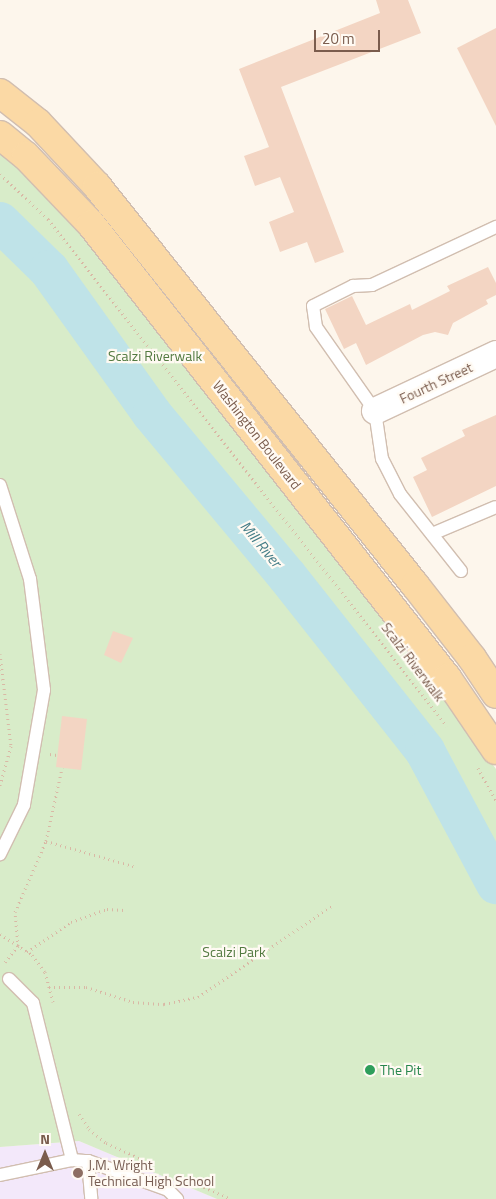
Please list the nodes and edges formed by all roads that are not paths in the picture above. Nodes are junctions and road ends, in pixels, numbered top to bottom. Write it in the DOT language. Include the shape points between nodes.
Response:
graph roads {
  1 [pos="0,93"];
  2 [pos="0,135"];
  3 [pos="496,227"];
  4 [pos="496,354"];
  5 [pos="375,411"];
  6 [pos="0,485"];
  7 [pos="496,507"];
  8 [pos="432,534"];
  9 [pos="461,571"];
  10 [pos="484,663"];
  11 [pos="496,694"];
  12 [pos="486,758"];
  13 [pos="0,854"];
  14 [pos="9,979"];
  15 [pos="72,1160"];
  16 [pos="88,1161"];
  17 [pos="0,1176"];
  18 [pos="91,1199"];
  19 [pos="177,1199"];
  1 -- 10 [label="main road" via="38,123 98,186"];
  2 -- 12 [label="main road, Washington Boulevard" via="26,156 91,224 440,670"];
  3 -- 5 [label="lane" via="372,285 354,286 313,306 316,327"];
  4 -- 5 [label="street, Fourth Street"];
  5 -- 8 [label="lane" via="382,459 400,494"];
  6 -- 13 [label="lane" via="30,579 44,690 24,804"];
  7 -- 8 [label="lane"];
  8 -- 9 [label="lane"];
  10 -- 11 [label="main road"];
  14 -- 15 [label="lane" via="33,1003"];
  15 -- 16 [label="lane"];
  15 -- 17 [label="lane"];
  16 -- 18 [label="lane"];
  16 -- 19 [label="lane" via="168,1190"];
}
